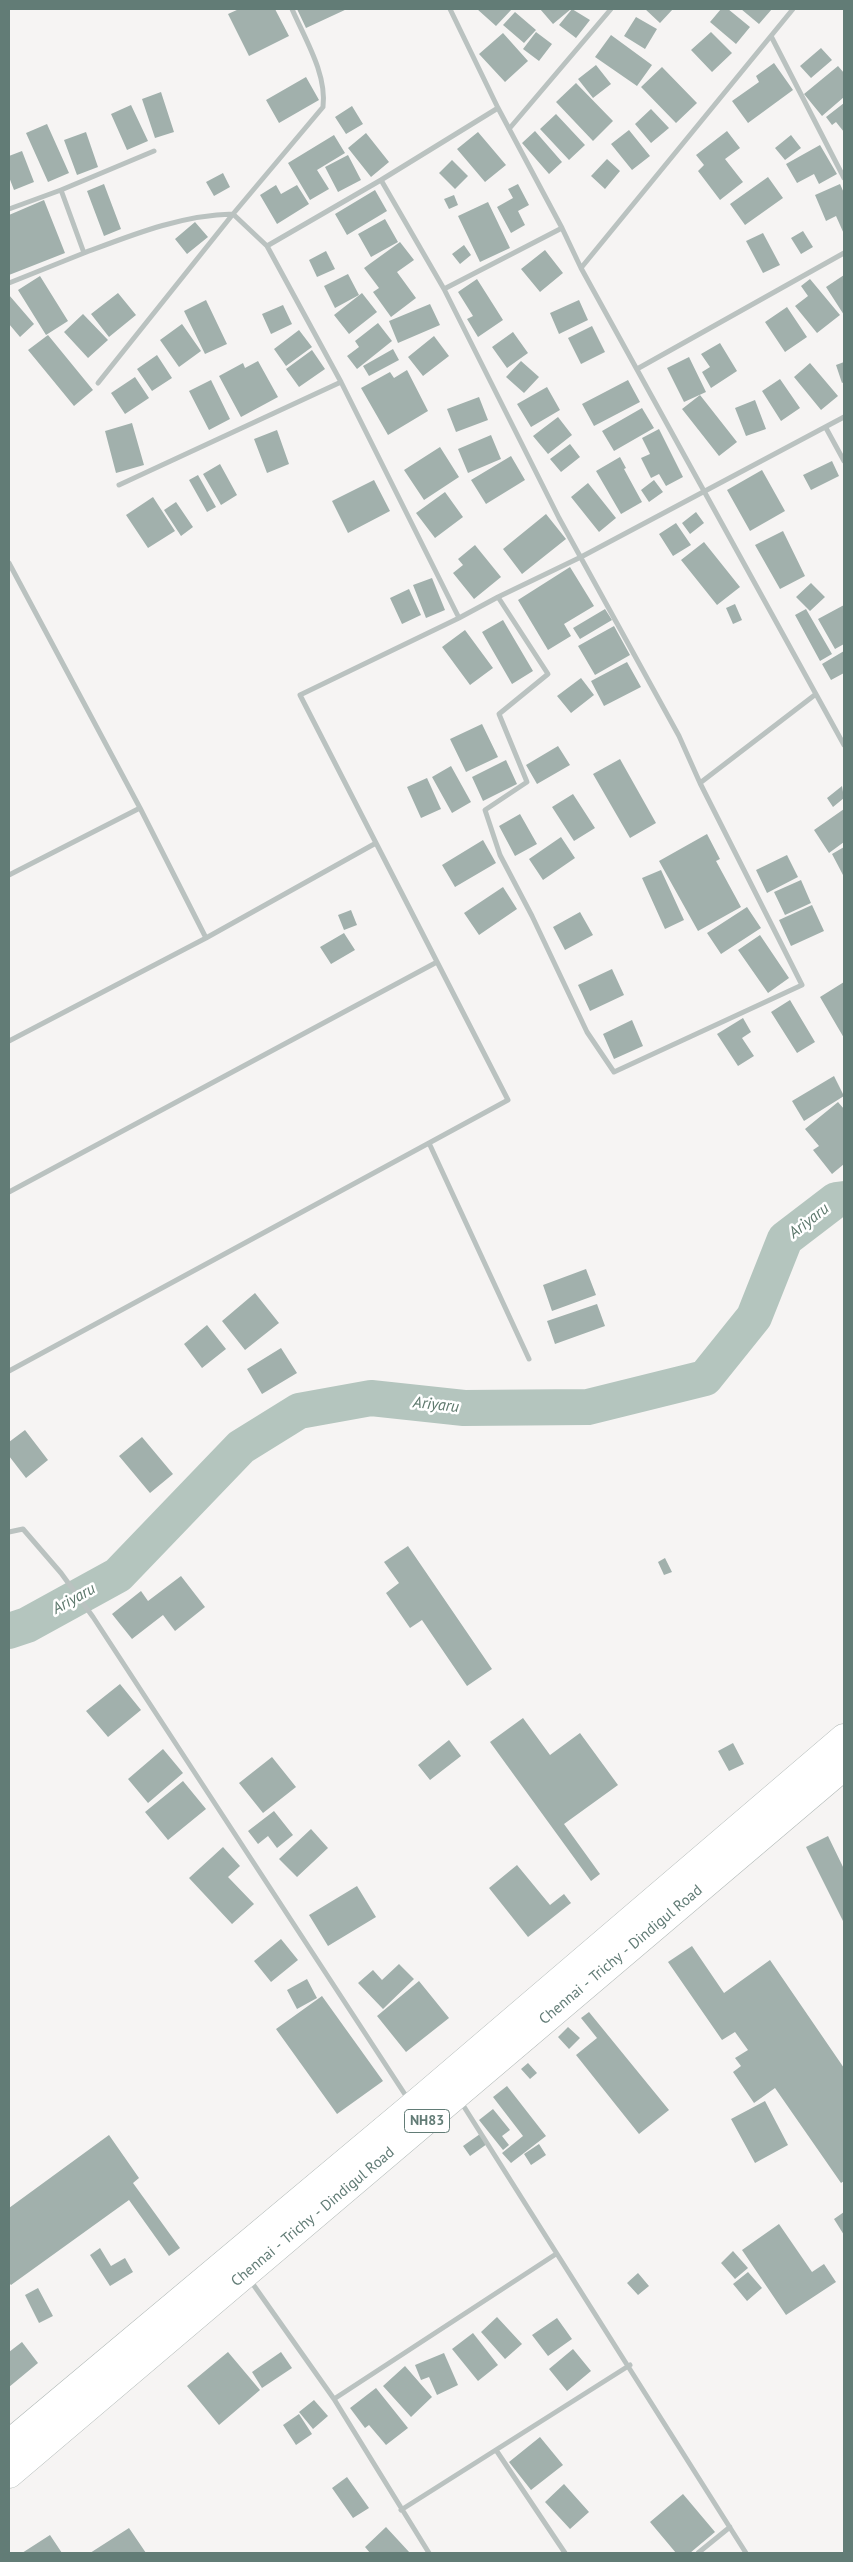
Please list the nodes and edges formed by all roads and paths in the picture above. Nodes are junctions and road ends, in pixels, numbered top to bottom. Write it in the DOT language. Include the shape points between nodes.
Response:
graph roads {
  1 [pos="292,9"];
  2 [pos="450,9"];
  3 [pos="611,9"];
  4 [pos="792,9"];
  5 [pos="770,36"];
  6 [pos="498,108"];
  7 [pos="509,129"];
  8 [pos="154,151"];
  9 [pos="844,178"];
  10 [pos="381,180"];
  11 [pos="61,190"];
  12 [pos="9,208"];
  13 [pos="233,214"];
  14 [pos="562,228"];
  15 [pos="267,246"];
  16 [pos="84,253"];
  17 [pos="844,253"];
  18 [pos="581,268"];
  19 [pos="9,283"];
  20 [pos="444,289"];
  21 [pos="637,369"];
  22 [pos="341,382"];
  23 [pos="98,383"];
  24 [pos="844,417"];
  25 [pos="826,428"];
  26 [pos="844,461"];
  27 [pos="119,485"];
  28 [pos="704,492"];
  29 [pos="581,557"];
  30 [pos="9,563"];
  31 [pos="498,597"];
  32 [pos="459,618"];
  33 [pos="816,694"];
  34 [pos="844,745"];
  35 [pos="700,783"];
  36 [pos="140,808"];
  37 [pos="376,843"];
  38 [pos="9,875"];
  39 [pos="206,938"];
  40 [pos="437,962"];
  41 [pos="9,1041"];
  42 [pos="429,1143"];
  43 [pos="9,1192"];
  44 [pos="529,1359"];
  45 [pos="9,1371"];
  46 [pos="9,1532"];
  47 [pos="844,1738"];
  48 [pos="844,1766"];
  49 [pos="457,2095"];
  50 [pos="413,2106"];
  51 [pos="556,2254"];
  52 [pos="245,2274"];
  53 [pos="630,2366"];
  54 [pos="334,2398"];
  55 [pos="9,2444"];
  56 [pos="496,2450"];
  57 [pos="9,2474"];
  58 [pos="401,2510"];
  59 [pos="730,2527"];
  60 [pos="429,2553"];
  61 [pos="565,2553"];
  62 [pos="698,2553"];
  63 [pos="746,2553"];
  1 -- 13 [label="street" via="325,92 323,107"];
  2 -- 6 [label="street"];
  3 -- 7 [label="street"];
  4 -- 5 [label="street"];
  5 -- 9 [label="street"];
  5 -- 18 [label="street"];
  6 -- 7 [label="street"];
  6 -- 10 [label="street"];
  7 -- 14 [label="street"];
  8 -- 11 [label="street"];
  10 -- 15 [label="street"];
  10 -- 20 [label="street"];
  11 -- 12 [label="street"];
  11 -- 16 [label="street"];
  13 -- 15 [label="street"];
  13 -- 16 [label="street" via="204,214 145,230"];
  13 -- 23 [label="street"];
  14 -- 18 [label="street"];
  14 -- 20 [label="street"];
  15 -- 22 [label="street"];
  16 -- 19 [label="street"];
  17 -- 21 [label="street"];
  18 -- 21 [label="street"];
  20 -- 29 [label="street" via="558,518"];
  21 -- 28 [label="street"];
  22 -- 27 [label="street"];
  22 -- 32 [label="street"];
  24 -- 25 [label="street"];
  25 -- 26 [label="street"];
  25 -- 28 [label="street"];
  28 -- 29 [label="street"];
  28 -- 33 [label="street"];
  29 -- 31 [label="street"];
  29 -- 35 [label="street" via="679,736"];
  30 -- 36 [label="street"];
  31 -- 32 [label="street"];
  31 -- 35 [label="street" via="548,674 500,714 527,782 485,810 500,855 587,1032 614,1072 802,985"];
  32 -- 37 [label="street" via="300,695"];
  33 -- 34 [label="street"];
  33 -- 35 [label="street"];
  36 -- 38 [label="street"];
  36 -- 39 [label="street"];
  37 -- 39 [label="street"];
  37 -- 40 [label="street"];
  39 -- 41 [label="street"];
  40 -- 42 [label="street" via="508,1100"];
  40 -- 43 [label="street"];
  42 -- 44 [label="street"];
  42 -- 45 [label="street"];
  46 -- 50 [label="street" via="22,1530 94,1617"];
  47 -- 50 [label="highway, Chennai - Trichy - Dindigul Road"];
  48 -- 49 [label="highway, Chennai - Trichy - Dindigul Road / NH83"];
  49 -- 51 [label="street"];
  49 -- 52 [label="highway, Chennai - Trichy - Dindigul Road / NH83"];
  50 -- 55 [label="highway, Chennai - Trichy - Dindigul Road"];
  51 -- 53 [label="street"];
  51 -- 54 [label="street"];
  52 -- 54 [label="street"];
  52 -- 57 [label="highway, Chennai - Trichy - Dindigul Road / NH83"];
  53 -- 56 [label="street"];
  53 -- 59 [label="street"];
  54 -- 58 [label="street"];
  56 -- 58 [label="street"];
  56 -- 61 [label="street"];
  58 -- 60 [label="street"];
  59 -- 62 [label="street"];
  59 -- 63 [label="street"];
}
